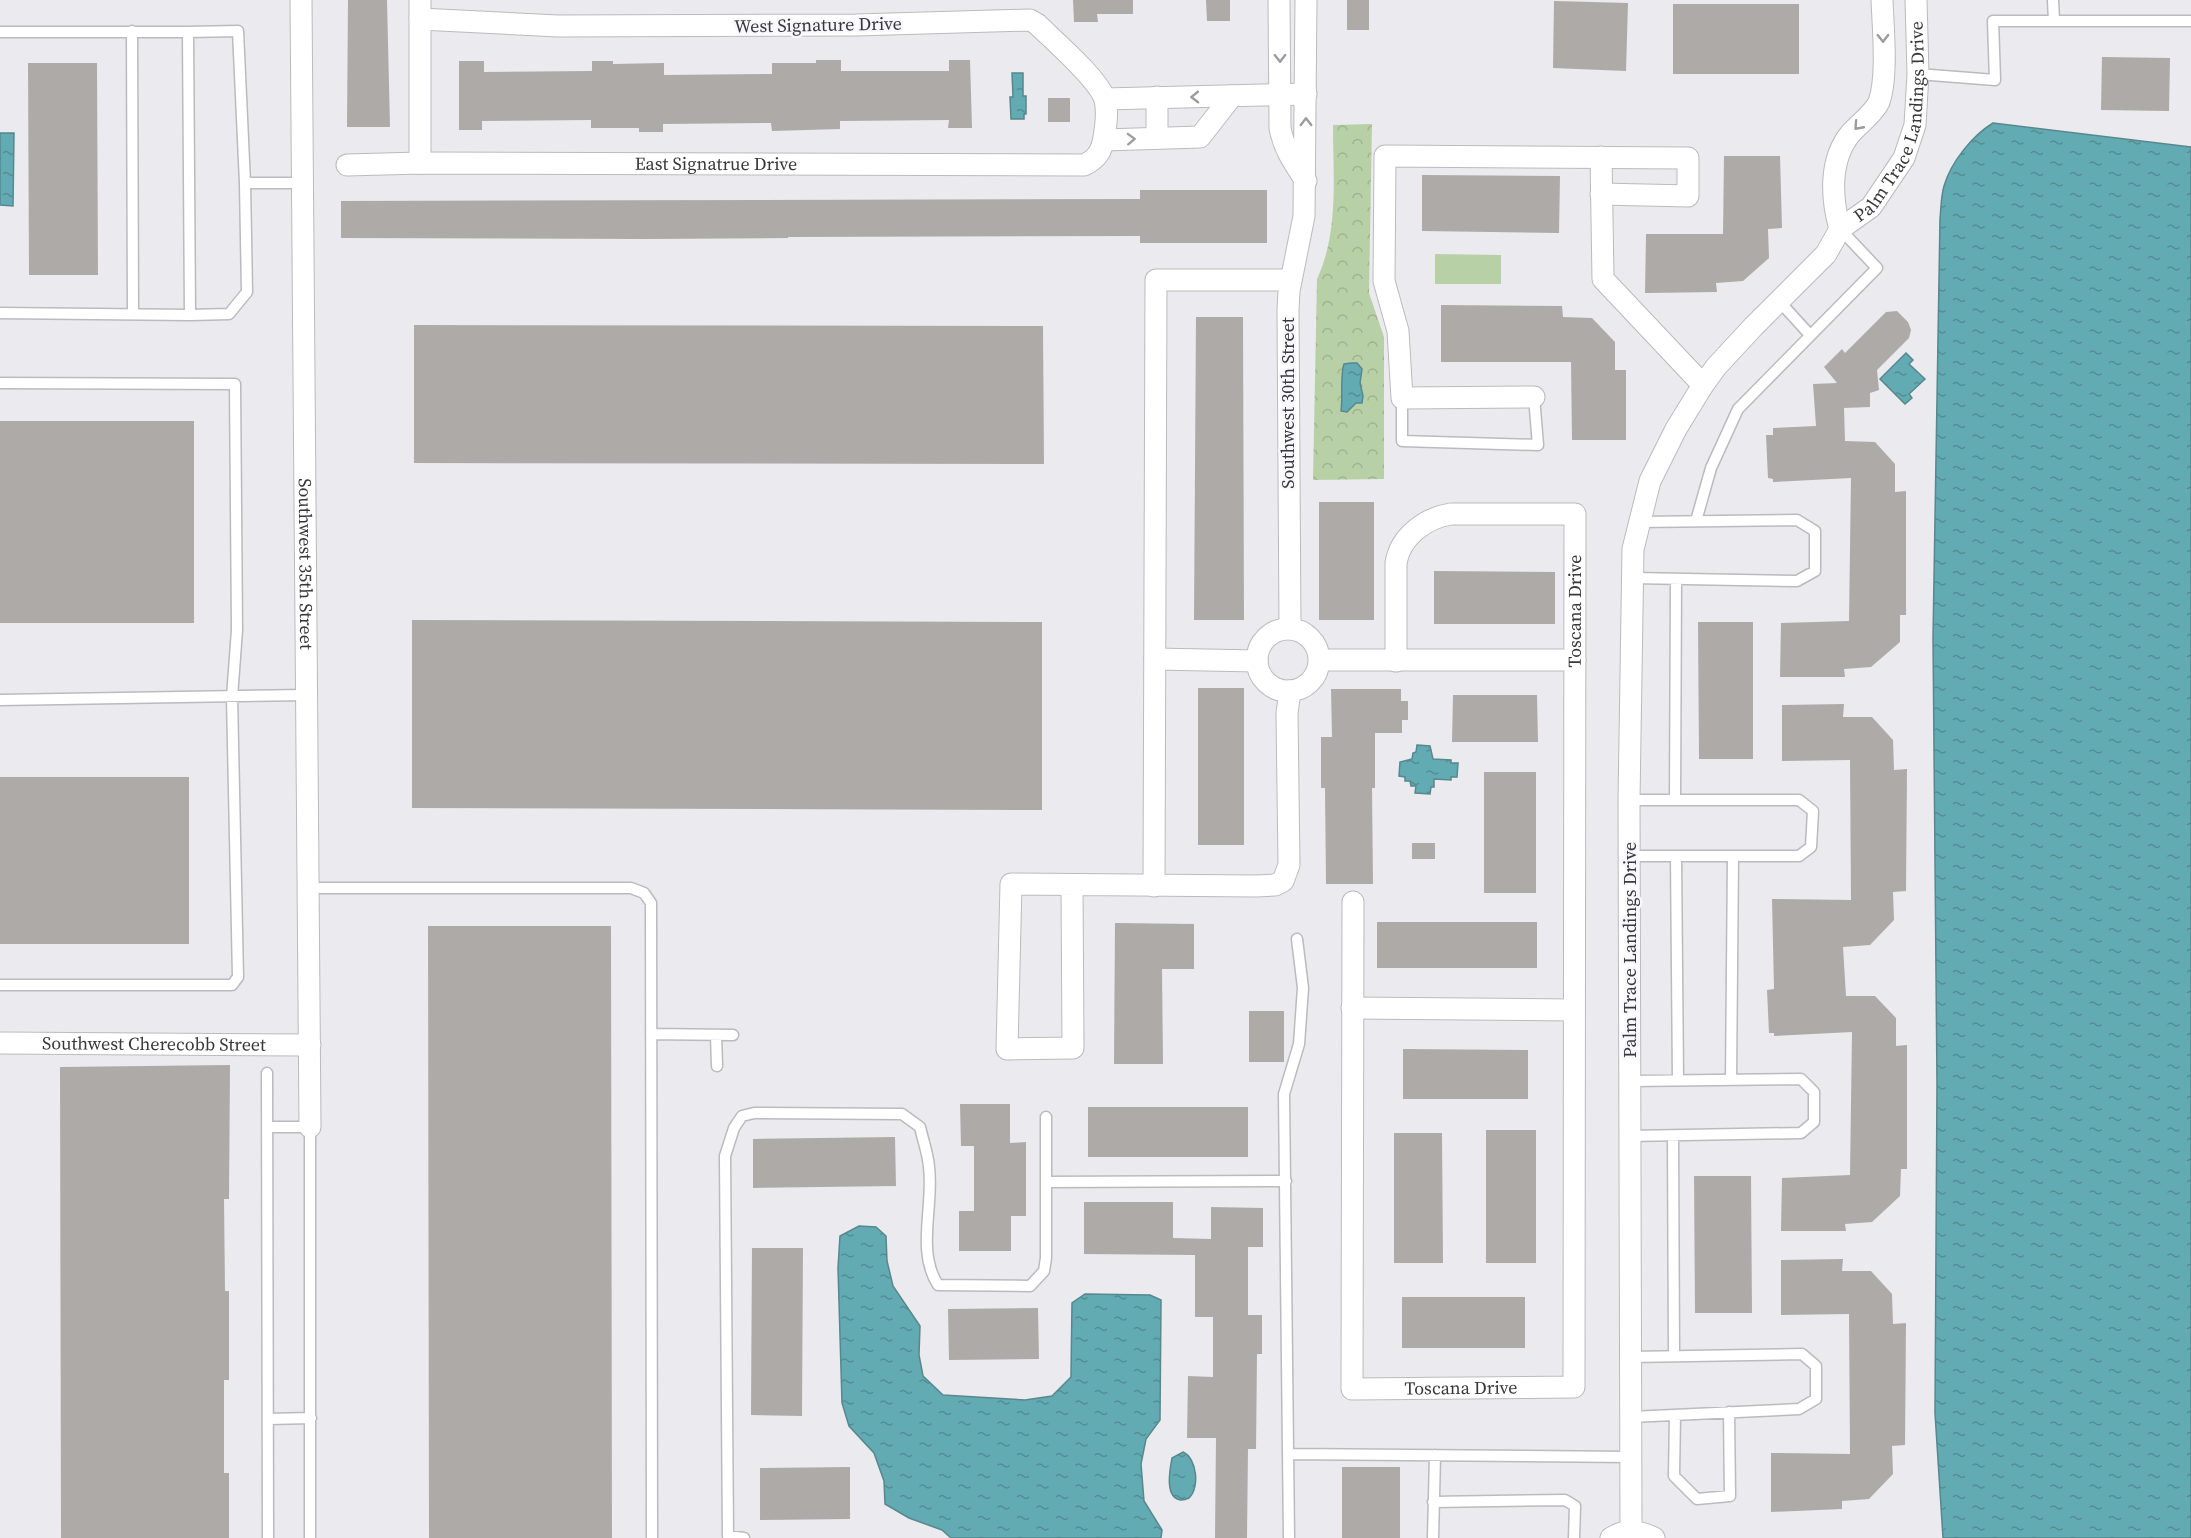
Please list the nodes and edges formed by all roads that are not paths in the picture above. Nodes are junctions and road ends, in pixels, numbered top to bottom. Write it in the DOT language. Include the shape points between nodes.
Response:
graph roads {
  1 [pos="301,0"];
  2 [pos="1279,0"];
  3 [pos="1305,0"];
  4 [pos="1882,0"];
  5 [pos="1916,0"];
  6 [pos="2053,0"];
  7 [pos="420,10"];
  8 [pos="2054,21"];
  9 [pos="2191,21"];
  10 [pos="0,32"];
  11 [pos="132,32"];
  12 [pos="188,32"];
  13 [pos="1918,74"];
  14 [pos="1883,75"];
  15 [pos="1306,94"];
  16 [pos="1280,95"];
  17 [pos="1232,96"];
  18 [pos="1157,98"];
  19 [pos="1105,99"];
  20 [pos="1157,138"];
  21 [pos="1104,140"];
  22 [pos="1601,157"];
  23 [pos="420,163"];
  24 [pos="347,165"];
  25 [pos="1306,181"];
  26 [pos="245,183"];
  27 [pos="302,183"];
  28 [pos="1601,194"];
  29 [pos="1840,230"];
  30 [pos="1291,280"];
  31 [pos="1779,301"];
  32 [pos="0,313"];
  33 [pos="134,314"];
  34 [pos="190,315"];
  35 [pos="1810,335"];
  36 [pos="0,383"];
  37 [pos="1703,385"];
  38 [pos="1534,397"];
  39 [pos="1402,398"];
  40 [pos="1696,521"];
  41 [pos="1640,522"];
  42 [pos="1633,578"];
  43 [pos="1676,579"];
  44 [pos="1290,628"];
  45 [pos="1155,659"];
  46 [pos="1320,660"];
  47 [pos="1575,660"];
  48 [pos="1257,661"];
  49 [pos="1396,661"];
  50 [pos="1290,691"];
  51 [pos="307,695"];
  52 [pos="232,697"];
  53 [pos="0,700"];
  54 [pos="1629,800"];
  55 [pos="1675,800"];
  56 [pos="1629,856"];
  57 [pos="1676,856"];
  58 [pos="1733,856"];
  59 [pos="1072,885"];
  60 [pos="1154,886"];
  61 [pos="308,888"];
  62 [pos="1353,902"];
  63 [pos="1298,939"];
  64 [pos="0,985"];
  65 [pos="1352,1008"];
  66 [pos="1574,1010"];
  67 [pos="651,1034"];
  68 [pos="716,1035"];
  69 [pos="733,1035"];
  70 [pos="0,1043"];
  71 [pos="310,1045"];
  72 [pos="717,1066"];
  73 [pos="267,1073"];
  74 [pos="1678,1080"];
  75 [pos="1731,1080"];
  76 [pos="1630,1081"];
  77 [pos="1046,1117"];
  78 [pos="267,1127"];
  79 [pos="310,1127"];
  80 [pos="1630,1136"];
  81 [pos="1673,1136"];
  82 [pos="1286,1180"];
  83 [pos="1046,1182"];
  84 [pos="1674,1355"];
  85 [pos="1631,1357"];
  86 [pos="1728,1412"];
  87 [pos="1675,1415"];
  88 [pos="1631,1417"];
  89 [pos="311,1418"];
  90 [pos="268,1419"];
  91 [pos="1289,1454"];
  92 [pos="1435,1455"];
  93 [pos="1631,1457"];
  94 [pos="1433,1502"];
  95 [pos="1631,1530"];
  96 [pos="268,1538"];
  97 [pos="310,1538"];
  98 [pos="651,1538"];
  99 [pos="744,1538"];
  100 [pos="1289,1538"];
  101 [pos="1433,1538"];
  102 [pos="1574,1538"];
  103 [pos="1611,1538"];
  104 [pos="1654,1538"];
  1 -- 27 [label="street, Southwest 35th Street"];
  2 -- 16 [label="street, one-way"];
  3 -- 15 [label="street, Southwest 30th Street"];
  4 -- 14 [label="street, Palm Trace Landings Drive, one-way"];
  5 -- 13 [label="street, Palm Trace Landings Drive"];
  6 -- 8 [label="lane"];
  7 -- 19 [label="street, West Signature Drive" via="558,26 856,26 1030,20 1096,84"];
  7 -- 23 [label="street"];
  8 -- 9 [label="lane" via="2169,16"];
  8 -- 13 [label="lane" via="1993,21 1995,80"];
  10 -- 11 [label="lane"];
  11 -- 12 [label="lane"];
  11 -- 33 [label="lane"];
  12 -- 26 [label="lane" via="238,31"];
  12 -- 34 [label="lane"];
  13 -- 14 [label="street"];
  13 -- 29 [label="street, Palm Trace Landings Drive" via="1915,125 1904,158 1871,207"];
  14 -- 29 [label="street, Palm Trace Landings Drive, one-way" via="1878,103 1849,136 1834,163 1834,211"];
  15 -- 16 [label="street"];
  25 -- 15 [label="street, Southwest 30th Street, one-way"];
  16 -- 17 [label="street"];
  16 -- 25 [label="street" via="1283,143"];
  17 -- 18 [label="street, one-way"];
  17 -- 20 [label="street" via="1200,137"];
  18 -- 19 [label="street"];
  18 -- 20 [label="street"];
  19 -- 21 [label="street"];
  21 -- 20 [label="street, one-way"];
  21 -- 23 [label="street, East Signatrue Drive" via="1095,160 1084,165"];
  22 -- 28 [label="street"];
  22 -- 28 [label="street" via="1688,158 1688,196"];
  22 -- 39 [label="street" via="1385,156 1384,281 1398,331"];
  23 -- 24 [label="street, East Signatrue Drive"];
  25 -- 30 [label="street, Southwest 30th Street" via="1305,216"];
  26 -- 27 [label="lane"];
  26 -- 34 [label="lane" via="247,292 229,314"];
  27 -- 51 [label="street, Southwest 35th Street"];
  28 -- 37 [label="street" via="1603,279"];
  29 -- 31 [label="street, Palm Trace Landings Drive" via="1826,254"];
  29 -- 35 [label="lane" via="1877,268"];
  30 -- 44 [label="street, Southwest 30th Street"];
  30 -- 45 [label="street" via="1156,280"];
  31 -- 35 [label="lane"];
  31 -- 37 [label="street, Palm Trace Landings Drive"];
  32 -- 33 [label="lane"];
  33 -- 34 [label="lane"];
  35 -- 40 [label="lane" via="1738,409 1712,468"];
  36 -- 52 [label="lane" via="235,384 237,630"];
  37 -- 41 [label="street, Palm Trace Landings Drive" via="1650,481"];
  38 -- 39 [label="street"];
  38 -- 39 [label="lane" via="1538,445 1402,441"];
  40 -- 41 [label="lane"];
  40 -- 43 [label="lane" via="1797,520 1815,531 1815,571 1797,581"];
  41 -- 42 [label="street, Palm Trace Landings Drive" via="1633,549"];
  42 -- 43 [label="lane"];
  42 -- 54 [label="street, Palm Trace Landings Drive"];
  43 -- 55 [label="lane"];
  44 -- 46 [label="street" via="1311,638"];
  44 -- 48 [label="street" via="1271,633 1263,640"];
  45 -- 48 [label="street"];
  45 -- 60 [label="street"];
  46 -- 49 [label="street"];
  46 -- 50 [label="street" via="1311,682"];
  47 -- 49 [label="street"];
  47 -- 49 [label="street, Toscana Drive" via="1575,514 1451,514 1425,522 1398,552"];
  47 -- 66 [label="street, Toscana Drive"];
  48 -- 50 [label="street" via="1263,679 1280,690"];
  50 -- 60 [label="street" via="1289,865 1283,881 1275,885"];
  51 -- 52 [label="lane"];
  51 -- 61 [label="street, Southwest 35th Street"];
  52 -- 53 [label="lane"];
  52 -- 64 [label="lane" via="238,977 232,985"];
  54 -- 55 [label="lane"];
  54 -- 56 [label="street, Palm Trace Landings Drive"];
  55 -- 58 [label="lane" via="1799,800 1813,811 1811,847 1798,856"];
  56 -- 57 [label="lane"];
  56 -- 76 [label="street, Palm Trace Landings Drive"];
  57 -- 58 [label="lane"];
  57 -- 74 [label="lane"];
  58 -- 75 [label="lane"];
  59 -- 59 [label="street" via="1011,884 1007,1048 1073,1048"];
  59 -- 60 [label="street"];
  61 -- 67 [label="lane" via="637,890 651,903"];
  61 -- 71 [label="street, Southwest 35th Street"];
  62 -- 65 [label="street, Toscana Drive"];
  63 -- 82 [label="lane" via="1303,988 1299,1044 1284,1094"];
  65 -- 66 [label="street"];
  65 -- 66 [label="street, Toscana Drive" via="1352,1389 1574,1387"];
  67 -- 68 [label="lane"];
  67 -- 98 [label="lane"];
  68 -- 69 [label="lane"];
  68 -- 72 [label="lane"];
  70 -- 71 [label="street, Southwest Cherecobb Street"];
  71 -- 79 [label="street, Southwest 35th Street"];
  73 -- 78 [label="lane"];
  74 -- 75 [label="lane"];
  74 -- 76 [label="lane"];
  75 -- 81 [label="lane" via="1802,1079 1814,1092 1814,1122 1801,1133"];
  76 -- 80 [label="street, Palm Trace Landings Drive"];
  77 -- 83 [label="lane"];
  78 -- 79 [label="lane"];
  78 -- 90 [label="lane"];
  79 -- 89 [label="lane"];
  80 -- 81 [label="lane"];
  80 -- 85 [label="street, Palm Trace Landings Drive"];
  81 -- 84 [label="lane"];
  82 -- 83 [label="lane"];
  82 -- 91 [label="lane"];
  83 -- 99 [label="lane" via="1044,1271 1030,1286 938,1286 930,1273 929,1168 920,1126 902,1114 742,1116 734,1128 725,1168 728,1536"];
  84 -- 85 [label="lane"];
  84 -- 86 [label="lane" via="1802,1354 1816,1366 1816,1399 1799,1409"];
  85 -- 88 [label="street, Palm Trace Landings Drive"];
  86 -- 87 [label="lane"];
  86 -- 87 [label="lane" via="1730,1496 1697,1499 1674,1476"];
  87 -- 88 [label="lane"];
  88 -- 93 [label="street, Palm Trace Landings Drive"];
  89 -- 90 [label="lane"];
  89 -- 97 [label="lane"];
  90 -- 96 [label="lane"];
  91 -- 92 [label="lane"];
  91 -- 100 [label="lane"];
  92 -- 93 [label="lane"];
  92 -- 94 [label="lane"];
  93 -- 95 [label="street, Palm Trace Landings Drive"];
  94 -- 101 [label="lane"];
  94 -- 102 [label="lane" via="1565,1500 1575,1506"];
  95 -- 103 [label="street"];
  95 -- 104 [label="street"];
}
